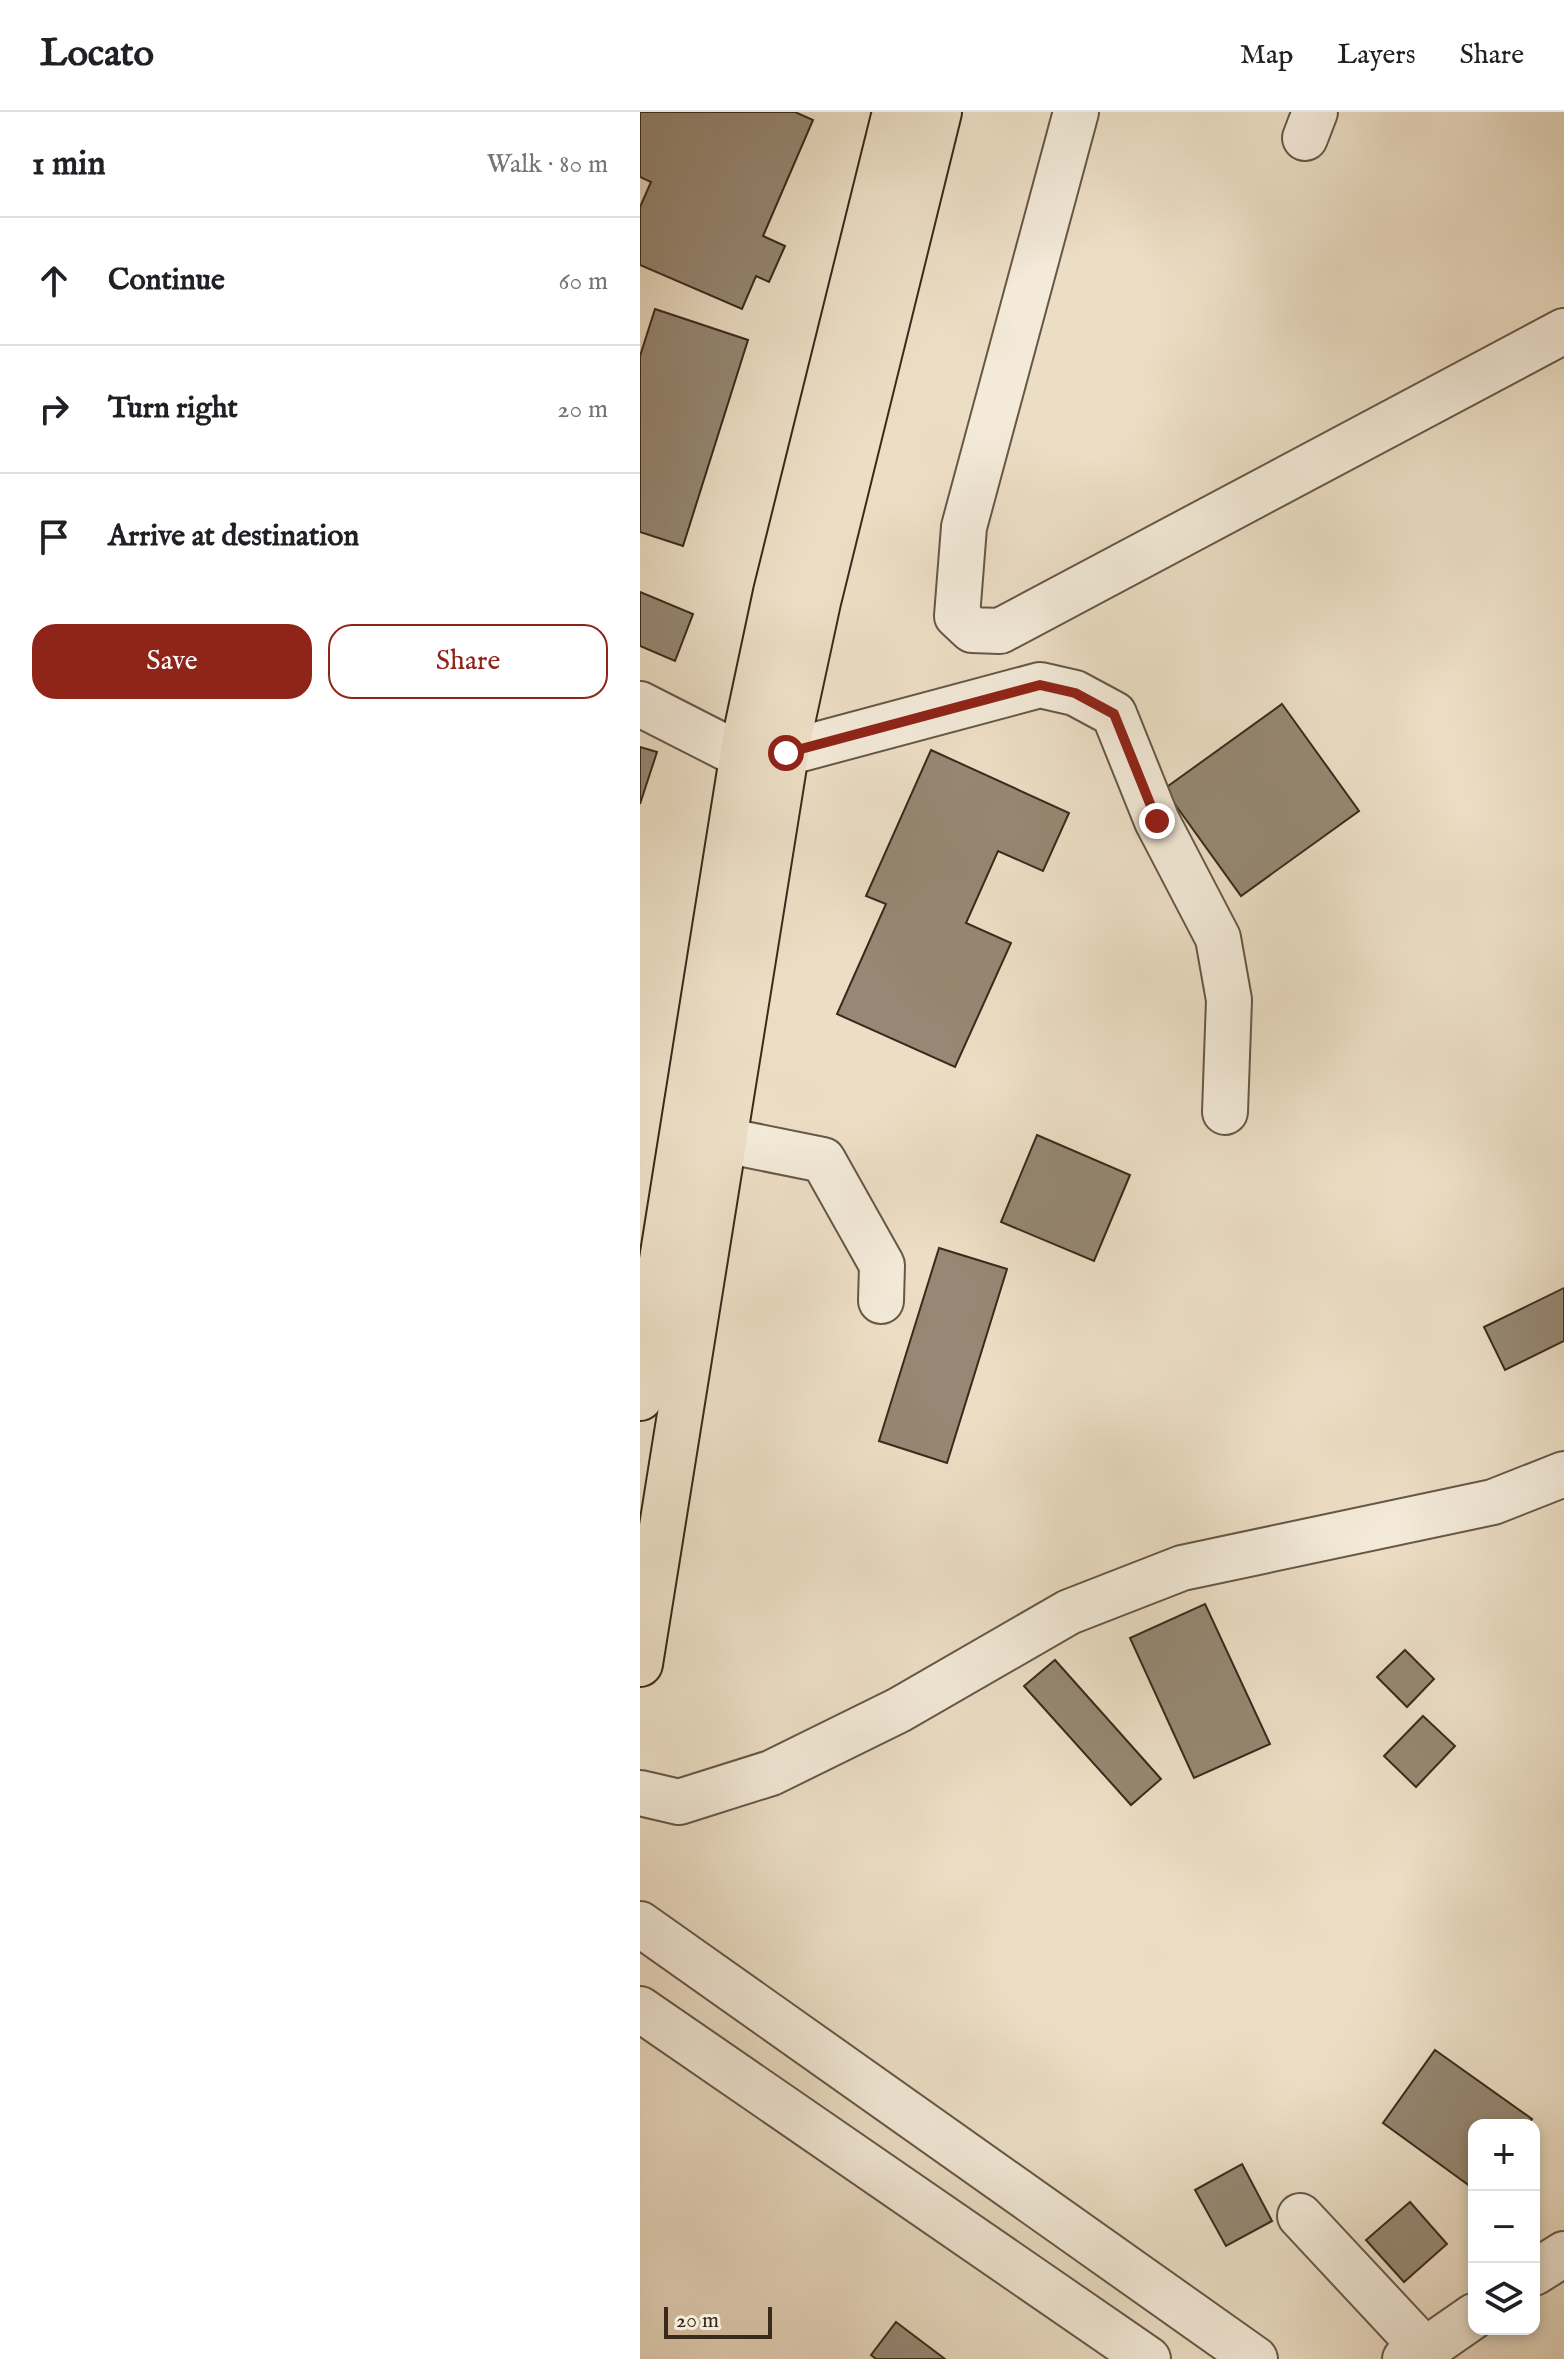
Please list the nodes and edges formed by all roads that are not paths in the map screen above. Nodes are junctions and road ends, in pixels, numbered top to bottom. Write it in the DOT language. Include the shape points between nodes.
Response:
graph roads {
  1 [pos="895,112"];
  2 [pos="939,112"];
  3 [pos="1076,112"];
  4 [pos="1564,331"];
  5 [pos="640,704"];
  6 [pos="786,753"];
  7 [pos="742,756"];
  8 [pos="698,1030"];
  9 [pos="741,1037"];
  10 [pos="1225,1112"];
  11 [pos="724,1140"];
  12 [pos="881,1301"];
  13 [pos="640,1398"];
  14 [pos="1564,1474"];
  15 [pos="640,1664"];
  16 [pos="640,1793"];
  17 [pos="640,1924"];
  18 [pos="640,2009"];
  19 [pos="1300,2216"];
  20 [pos="1564,2254"];
  21 [pos="1540,2269"];
  22 [pos="1468,2320"];
  23 [pos="1415,2354"];
  24 [pos="1148,2359"];
  25 [pos="1255,2359"];
  1 -- 7 [label="highway" via="776,592"];
  2 -- 6 [label="highway"];
  3 -- 4 [label="street" via="964,527 957,616 972,630 1000,631"];
  5 -- 7 [label="street"];
  6 -- 9 [label="highway"];
  6 -- 10 [label="street" via="1040,685 1075,693 1114,714 1157,821 1218,938 1229,1000"];
  7 -- 8 [label="highway"];
  8 -- 9 [label="highway"];
  8 -- 13 [label="highway"];
  9 -- 11 [label="highway"];
  11 -- 12 [label="street" via="823,1160 882,1265"];
  11 -- 15 [label="highway"];
  14 -- 16 [label="street" via="1493,1502 1182,1568 1069,1612 899,1710 771,1773 679,1802"];
  17 -- 25 [label="street"];
  18 -- 24 [label="street"];
  19 -- 23 [label="street"];
  20 -- 21 [label="street"];
  22 -- 23 [label="street"];
}
